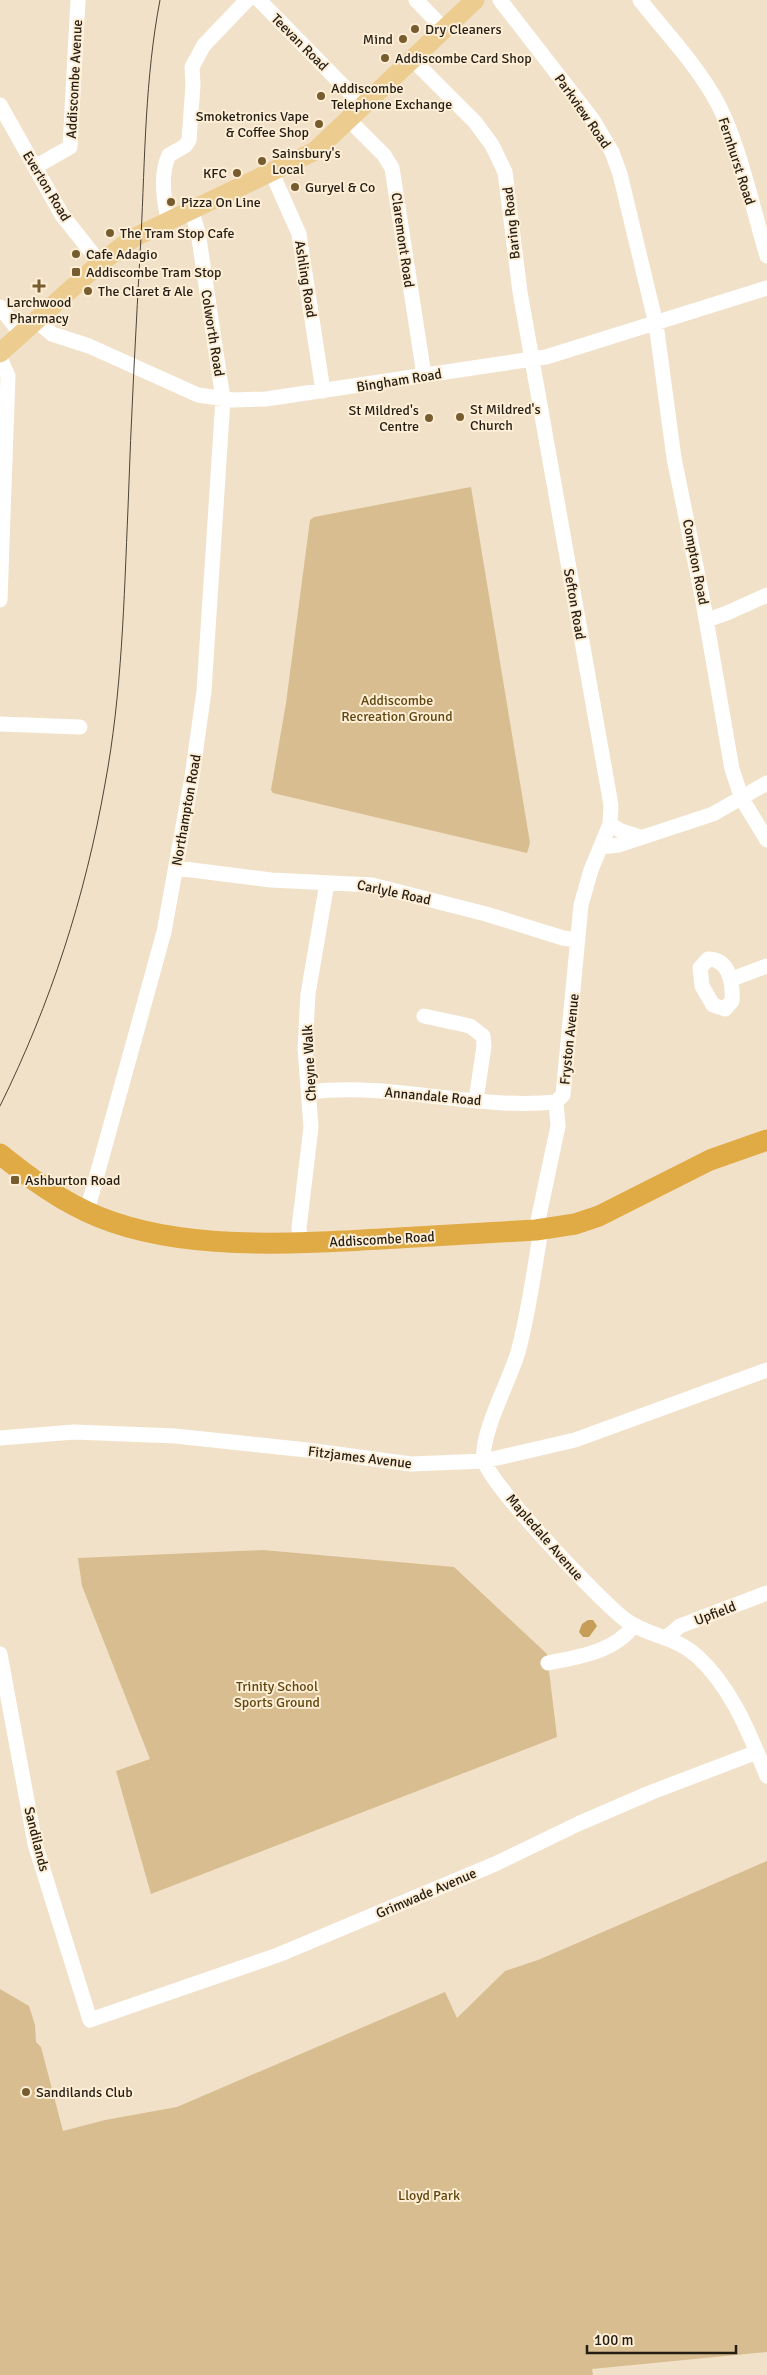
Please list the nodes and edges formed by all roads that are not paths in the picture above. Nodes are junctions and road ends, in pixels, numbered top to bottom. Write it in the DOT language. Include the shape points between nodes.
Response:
graph roads {
  1 [pos="78,0"];
  2 [pos="247,0"];
  3 [pos="259,0"];
  4 [pos="416,0"];
  5 [pos="475,0"];
  6 [pos="500,0"];
  7 [pos="640,0"];
  8 [pos="444,29"];
  9 [pos="412,59"];
  10 [pos="0,105"];
  11 [pos="363,106"];
  12 [pos="349,120"];
  13 [pos="35,168"];
  14 [pos="272,173"];
  15 [pos="191,209"];
  16 [pos="168,219"];
  17 [pos="767,256"];
  18 [pos="100,263"];
  19 [pos="767,288"];
  20 [pos="0,307"];
  21 [pos="37,321"];
  22 [pos="656,324"];
  23 [pos="22,335"];
  24 [pos="0,353"];
  25 [pos="0,358"];
  26 [pos="533,360"];
  27 [pos="424,375"];
  28 [pos="324,391"];
  29 [pos="223,399"];
  30 [pos="767,595"];
  31 [pos="0,600"];
  32 [pos="707,620"];
  33 [pos="0,724"];
  34 [pos="80,728"];
  35 [pos="767,782"];
  36 [pos="742,799"];
  37 [pos="610,824"];
  38 [pos="640,837"];
  39 [pos="767,840"];
  40 [pos="601,847"];
  41 [pos="176,868"];
  42 [pos="327,883"];
  43 [pos="578,940"];
  44 [pos="767,966"];
  45 [pos="732,979"];
  46 [pos="424,1016"];
  47 [pos="310,1092"];
  48 [pos="476,1100"];
  49 [pos="556,1102"];
  50 [pos="767,1140"];
  51 [pos="0,1154"];
  52 [pos="87,1211"];
  53 [pos="538,1230"];
  54 [pos="300,1243"];
  55 [pos="767,1370"];
  56 [pos="0,1438"];
  57 [pos="484,1461"];
  58 [pos="767,1593"];
  59 [pos="634,1626"];
  60 [pos="667,1637"];
  61 [pos="548,1663"];
  62 [pos="0,1664"];
  63 [pos="757,1752"];
  64 [pos="767,1776"];
  65 [pos="90,2020"];
  1 -- 13 [label="street, Addiscombe Avenue" via="70,147"];
  2 -- 16 [label="street" via="204,45 191,70 190,135 185,146 171,154 166,163 164,200"];
  3 -- 11 [label="street, Teevan Road"];
  4 -- 8 [label="street"];
  5 -- 8 [label="main road"];
  6 -- 22 [label="street, Parkview Road" via="593,120 612,152 624,188"];
  7 -- 17 [label="street, Fernhurst Road" via="717,103 732,139"];
  8 -- 9 [label="main road"];
  9 -- 11 [label="main road"];
  9 -- 26 [label="street, Baring Road" via="475,122 502,164 509,191 511,231"];
  10 -- 13 [label="street, Everton Road"];
  11 -- 12 [label="main road"];
  12 -- 14 [label="main road" via="315,151"];
  12 -- 27 [label="street, Claremont Road" via="384,155 392,168"];
  13 -- 18 [label="street, Everton Road" via="62,216"];
  14 -- 15 [label="main road"];
  14 -- 28 [label="street, Ashling Road" via="299,234"];
  15 -- 16 [label="main road"];
  15 -- 29 [label="street, Colworth Road" via="198,232"];
  16 -- 18 [label="main road" via="135,237"];
  18 -- 21 [label="main road"];
  19 -- 22 [label="street, Bingham Road"];
  20 -- 23 [label="street"];
  21 -- 23 [label="main road"];
  21 -- 29 [label="street, Bingham Road" via="52,334 89,346 178,387 198,395"];
  22 -- 26 [label="street, Bingham Road"];
  22 -- 32 [label="street, Compton Road" via="674,458"];
  23 -- 24 [label="main road"];
  25 -- 31 [label="street" via="8,376"];
  26 -- 27 [label="street, Bingham Road"];
  26 -- 37 [label="street, Sefton Road" via="610,800"];
  27 -- 28 [label="street, Bingham Road"];
  28 -- 29 [label="street, Bingham Road" via="266,399"];
  29 -- 41 [label="street, Northampton Road" via="205,683"];
  30 -- 32 [label="street"];
  32 -- 36 [label="street, Compton Road" via="732,769"];
  33 -- 34 [label="street"];
  35 -- 36 [label="street"];
  36 -- 38 [label="street" via="713,814"];
  36 -- 39 [label="street, Compton Road"];
  37 -- 38 [label="street"];
  37 -- 40 [label="street, Sefton Road"];
  38 -- 40 [label="street" via="620,845"];
  40 -- 43 [label="street, Fryston Avenue" via="583,895"];
  41 -- 42 [label="street, Carlyle Road" via="271,880"];
  41 -- 52 [label="street, Northampton Road" via="160,952"];
  42 -- 43 [label="street, Carlyle Road" via="382,887"];
  42 -- 47 [label="street, Cheyne Walk" via="308,994 305,1049"];
  43 -- 49 [label="street, Fryston Avenue" via="563,1095"];
  44 -- 45 [label="street"];
  46 -- 48 [label="street" via="470,1026 483,1036"];
  47 -- 48 [label="street, Annandale Road" via="387,1092"];
  47 -- 54 [label="street, Cheyne Walk" via="311,1127"];
  48 -- 49 [label="street, Annandale Road"];
  49 -- 53 [label="street, Fryston Avenue" via="558,1126"];
  50 -- 53 [label="highway, Addiscombe Road" via="705,1162 598,1216"];
  51 -- 52 [label="highway, Addiscombe Road" via="47,1190"];
  52 -- 54 [label="highway, Addiscombe Road" via="127,1227 158,1234 212,1240"];
  53 -- 54 [label="highway, Addiscombe Road"];
  53 -- 57 [label="street" via="518,1353 485,1441"];
  55 -- 57 [label="street, Fitzjames Avenue" via="575,1440"];
  56 -- 57 [label="street, Fitzjames Avenue" via="74,1432 175,1436 411,1464"];
  57 -- 59 [label="street, Mapledale Avenue" via="546,1540 599,1598"];
  58 -- 60 [label="street, Upfield" via="680,1626"];
  59 -- 60 [label="street, Mapledale Avenue"];
  59 -- 61 [label="street" via="627,1636 602,1649"];
  60 -- 63 [label="street, Mapledale Avenue" via="687,1647 719,1680 741,1716"];
  62 -- 65 [label="street, Sandilands" via="36,1844"];
  63 -- 64 [label="street, Mapledale Avenue"];
  63 -- 65 [label="street, Grimwade Avenue" via="652,1792 419,1897 278,1955"];
}
